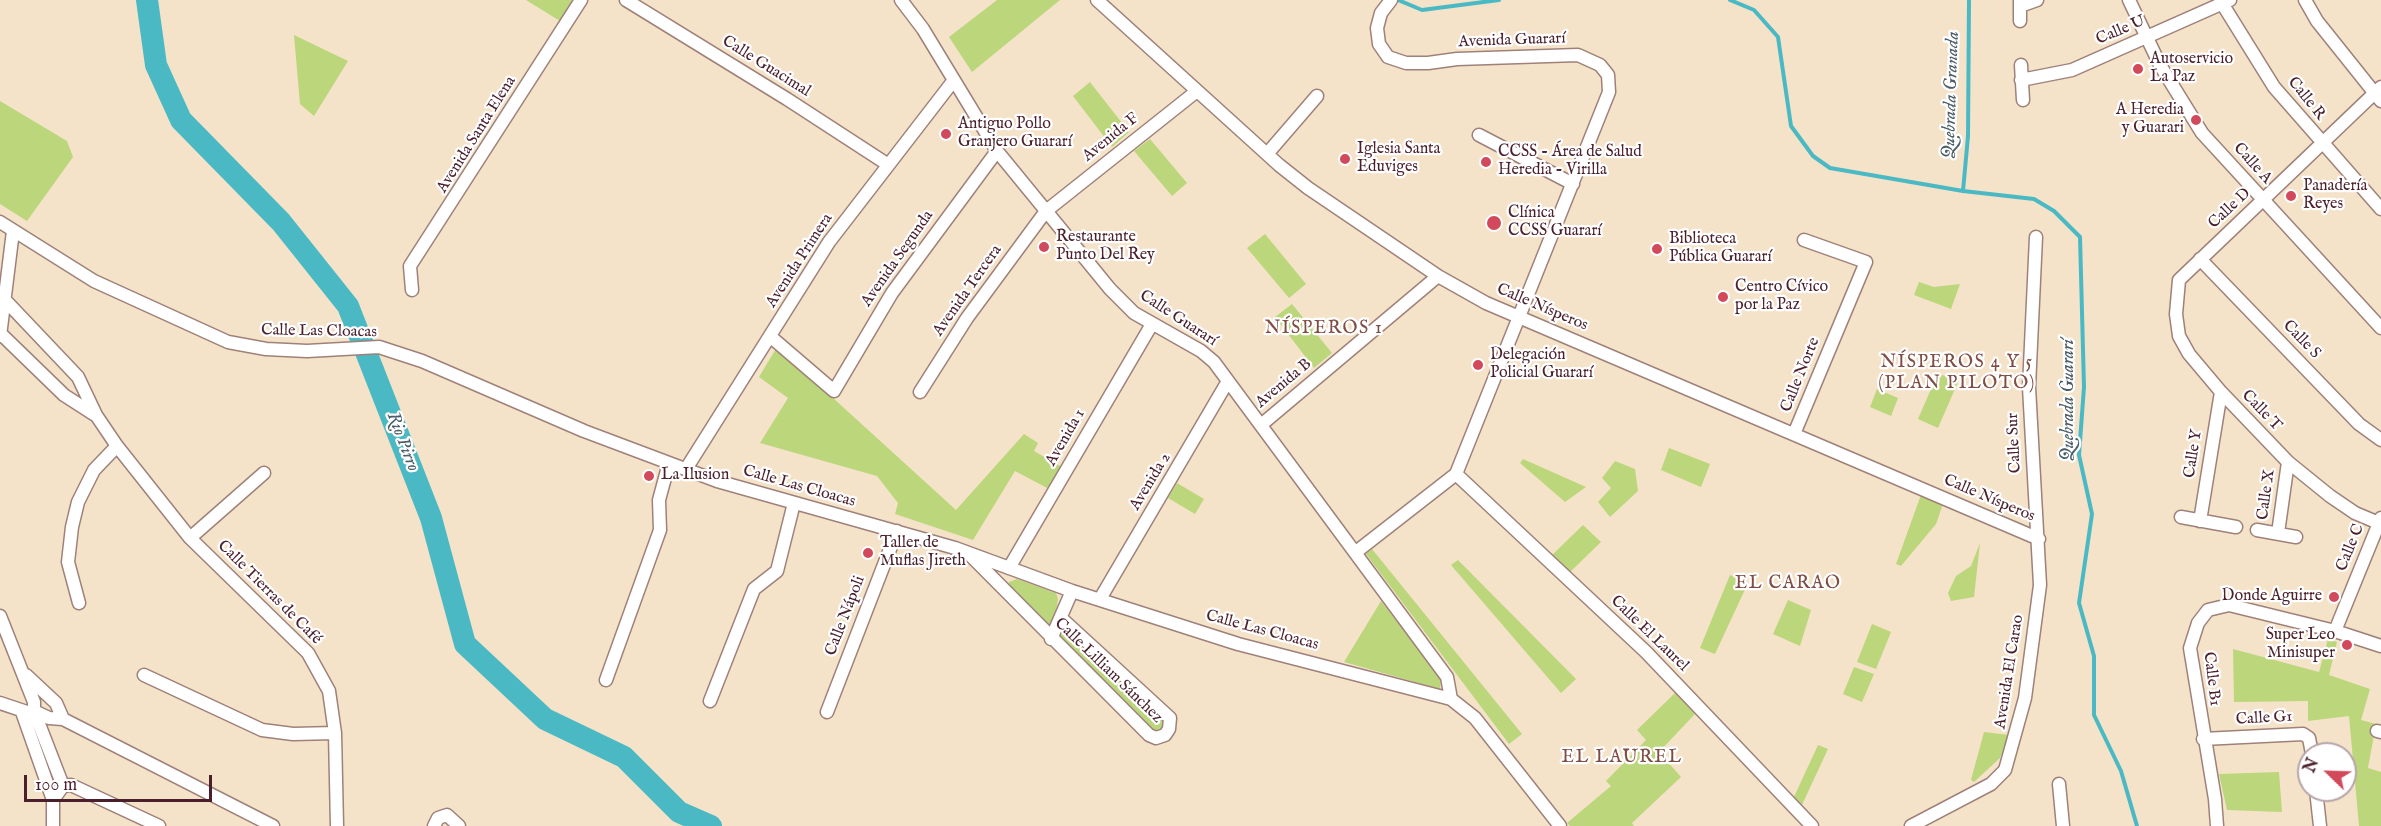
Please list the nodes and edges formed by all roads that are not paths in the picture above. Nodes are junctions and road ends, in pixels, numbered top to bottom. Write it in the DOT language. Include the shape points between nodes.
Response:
graph roads {
  1 [pos="580,0"];
  2 [pos="626,0"];
  3 [pos="901,0"];
  4 [pos="1097,0"];
  5 [pos="1391,0"];
  6 [pos="2037,0"];
  7 [pos="2129,0"];
  8 [pos="2305,0"];
  9 [pos="2224,1"];
  10 [pos="2020,3"];
  11 [pos="2020,21"];
  12 [pos="2146,38"];
  13 [pos="2021,65"];
  14 [pos="954,80"];
  15 [pos="2022,80"];
  16 [pos="1197,91"];
  17 [pos="2379,94"];
  18 [pos="1317,96"];
  19 [pos="2023,100"];
  20 [pos="1479,135"];
  21 [pos="2322,144"];
  22 [pos="997,151"];
  23 [pos="1267,154"];
  24 [pos="887,164"];
  25 [pos="1573,184"];
  26 [pos="2263,200"];
  27 [pos="2381,208"];
  28 [pos="1046,211"];
  29 [pos="0,222"];
  30 [pos="13,231"];
  31 [pos="2036,237"];
  32 [pos="1804,240"];
  33 [pos="2200,259"];
  34 [pos="1438,276"];
  35 [pos="2180,280"];
  36 [pos="412,290"];
  37 [pos="4,299"];
  38 [pos="1519,316"];
  39 [pos="1152,324"];
  40 [pos="2381,328"];
  41 [pos="0,335"];
  42 [pos="771,337"];
  43 [pos="1228,381"];
  44 [pos="920,392"];
  45 [pos="2221,393"];
  46 [pos="96,415"];
  47 [pos="1261,425"];
  48 [pos="1794,434"];
  49 [pos="2381,440"];
  50 [pos="117,446"];
  51 [pos="2288,462"];
  52 [pos="669,463"];
  53 [pos="686,469"];
  54 [pos="264,473"];
  55 [pos="1456,474"];
  56 [pos="794,503"];
  57 [pos="2181,517"];
  58 [pos="2200,520"];
  59 [pos="2380,521"];
  60 [pos="2236,527"];
  61 [pos="2257,530"];
  62 [pos="897,531"];
  63 [pos="2278,533"];
  64 [pos="2296,537"];
  65 [pos="190,538"];
  66 [pos="2039,539"];
  67 [pos="966,551"];
  68 [pos="1356,552"];
  69 [pos="1009,568"];
  70 [pos="1072,591"];
  71 [pos="1100,599"];
  72 [pos="79,603"];
  73 [pos="0,616"];
  74 [pos="1061,618"];
  75 [pos="2335,631"];
  76 [pos="1051,639"];
  77 [pos="2381,645"];
  78 [pos="22,671"];
  79 [pos="144,675"];
  80 [pos="606,680"];
  81 [pos="1450,699"];
  82 [pos="710,701"];
  83 [pos="0,703"];
  84 [pos="28,711"];
  85 [pos="827,712"];
  86 [pos="63,719"];
  87 [pos="335,733"];
  88 [pos="2203,739"];
  89 [pos="2310,742"];
  90 [pos="2059,784"];
  91 [pos="58,793"];
  92 [pos="2317,802"];
  93 [pos="53,826"];
  94 [pos="157,826"];
  95 [pos="273,826"];
  96 [pos="337,826"];
  97 [pos="434,826"];
  98 [pos="459,826"];
  99 [pos="1560,826"];
  100 [pos="1812,826"];
  101 [pos="1911,826"];
  102 [pos="2063,826"];
  103 [pos="2217,826"];
  104 [pos="2320,826"];
  1 -- 36 [label="street, Avenida Santa Elena" via="482,159 410,266"];
  2 -- 24 [label="street, Calle Guacimal"];
  3 -- 14 [label="street, Calle Guararí"];
  4 -- 16 [label="street, Calle Nísperos"];
  5 -- 25 [label="street, Avenida Guararí" via="1381,13 1377,28 1379,44 1388,57 1406,63 1578,55 1599,64 1608,75 1609,92"];
  6 -- 10 [label="street"];
  7 -- 12 [label="street, Calle A"];
  8 -- 17 [label="street" via="2317,21"];
  9 -- 12 [label="street, Calle U"];
  9 -- 21 [label="street, Calle R" via="2274,87"];
  10 -- 11 [label="street"];
  12 -- 15 [label="street, Calle U" via="2072,70"];
  12 -- 26 [label="street, Calle A" via="2202,133"];
  13 -- 15 [label="street"];
  14 -- 22 [label="street, Calle Guararí"];
  14 -- 24 [label="street, Avenida Primera"];
  15 -- 19 [label="street"];
  16 -- 23 [label="street, Calle Nísperos"];
  16 -- 28 [label="street, Avenida F"];
  17 -- 21 [label="street, Calle D"];
  18 -- 23 [label="street"];
  20 -- 25 [label="street"];
  21 -- 26 [label="street, Calle D"];
  21 -- 27 [label="street, Calle R"];
  22 -- 28 [label="street, Calle Guararí"];
  22 -- 42 [label="street, Avenida Segunda" via="892,292 834,392"];
  23 -- 34 [label="street, Calle Nísperos" via="1308,188"];
  24 -- 42 [label="street, Avenida Primera" via="829,242"];
  25 -- 38 [label="street, Avenida Guararí"];
  26 -- 33 [label="street, Calle D"];
  26 -- 40 [label="street, Calle A"];
  28 -- 39 [label="street, Calle Guararí" via="1110,289"];
  28 -- 44 [label="street, Avenida Tercera" via="967,318"];
  29 -- 30 [label="street, Calle Las Cloacas"];
  30 -- 37 [label="street"];
  30 -- 52 [label="street, Calle Las Cloacas" via="93,281 228,342 266,350 379,347"];
  31 -- 66 [label="street, Calle Sur" via="2029,387"];
  32 -- 48 [label="street, Calle Norte" via="1866,262"];
  33 -- 35 [label="street, Calle D"];
  33 -- 49 [label="street, Calle S" via="2359,424"];
  34 -- 38 [label="street, Calle Nísperos"];
  34 -- 47 [label="street, Avenida B"];
  35 -- 45 [label="street, Calle T" via="2176,314 2180,336 2189,354"];
  37 -- 41 [label="street"];
  37 -- 46 [label="street, Calle Tierras de Café" via="78,377"];
  38 -- 48 [label="street, Calle Nísperos"];
  38 -- 55 [label="street, Avenida Guararí"];
  39 -- 43 [label="street, Calle Guararí" via="1201,351"];
  39 -- 69 [label="street, Avenida 1"];
  41 -- 46 [label="street, Calle Tierras de Café" via="64,394"];
  42 -- 53 [label="street, Avenida Primera"];
  43 -- 47 [label="street, Calle Guararí"];
  43 -- 71 [label="street, Avenida 2"];
  45 -- 51 [label="street, Calle T"];
  45 -- 58 [label="street, Calle Y"];
  46 -- 50 [label="street, Calle Tierras de Café"];
  47 -- 68 [label="street, Calle Guararí"];
  48 -- 66 [label="street, Calle Nísperos"];
  50 -- 65 [label="street, Calle Tierras de Café"];
  50 -- 72 [label="street" via="94,470 78,502 69,562"];
  51 -- 59 [label="street, Calle T" via="2355,513"];
  51 -- 63 [label="street, Calle X"];
  52 -- 53 [label="street, Calle Las Cloacas"];
  52 -- 80 [label="street" via="659,500 660,530"];
  53 -- 56 [label="street, Calle Las Cloacas"];
  54 -- 65 [label="street"];
  55 -- 68 [label="street"];
  55 -- 100 [label="street, Calle El Laurel" via="1646,652"];
  56 -- 62 [label="street, Calle Las Cloacas"];
  56 -- 82 [label="street" via="777,571 754,589"];
  57 -- 58 [label="street"];
  58 -- 60 [label="street"];
  59 -- 75 [label="street, Calle C"];
  61 -- 63 [label="street"];
  62 -- 67 [label="street, Calle Las Cloacas"];
  62 -- 85 [label="street, Calle Nápoli"];
  63 -- 64 [label="street"];
  65 -- 87 [label="street, Calle Tierras de Café" via="308,652 328,691"];
  66 -- 101 [label="street, Avenida El Carao" via="2040,585 2025,698 2005,770 1991,784"];
  67 -- 69 [label="street, Calle Las Cloacas"];
  67 -- 76 [label="street, Calle Lilliam Sánchez"];
  68 -- 81 [label="street, Calle Guararí" via="1447,676"];
  69 -- 70 [label="street, Calle Las Cloacas"];
  70 -- 71 [label="street, Calle Las Cloacas"];
  70 -- 74 [label="street"];
  71 -- 81 [label="street, Calle Las Cloacas" via="1238,644"];
  73 -- 78 [label="street"];
  74 -- 76 [label="street"];
  74 -- 76 [label="street, Calle Lilliam Sánchez" via="1170,718 1165,735 1149,735"];
  75 -- 77 [label="street, Calle B1"];
  75 -- 88 [label="street, Calle B1" via="2229,605 2208,610 2198,623 2190,648"];
  78 -- 84 [label="street" via="34,702"];
  78 -- 86 [label="street" via="56,703"];
  79 -- 87 [label="street" via="262,730"];
  81 -- 99 [label="street, Calle Las Cloacas" via="1475,718"];
  83 -- 84 [label="street"];
  84 -- 86 [label="street"];
  84 -- 91 [label="street"];
  84 -- 91 [label="street"];
  86 -- 95 [label="street"];
  87 -- 96 [label="street, Calle Tierras de Café"];
  88 -- 89 [label="street, Calle G1" via="2303,734"];
  88 -- 103 [label="street, Calle B1"];
  90 -- 102 [label="street"];
  91 -- 93 [label="street"];
  91 -- 94 [label="street" via="71,785"];
  92 -- 104 [label="street"];
  97 -- 98 [label="street" via="438,818 447,815"];
}
